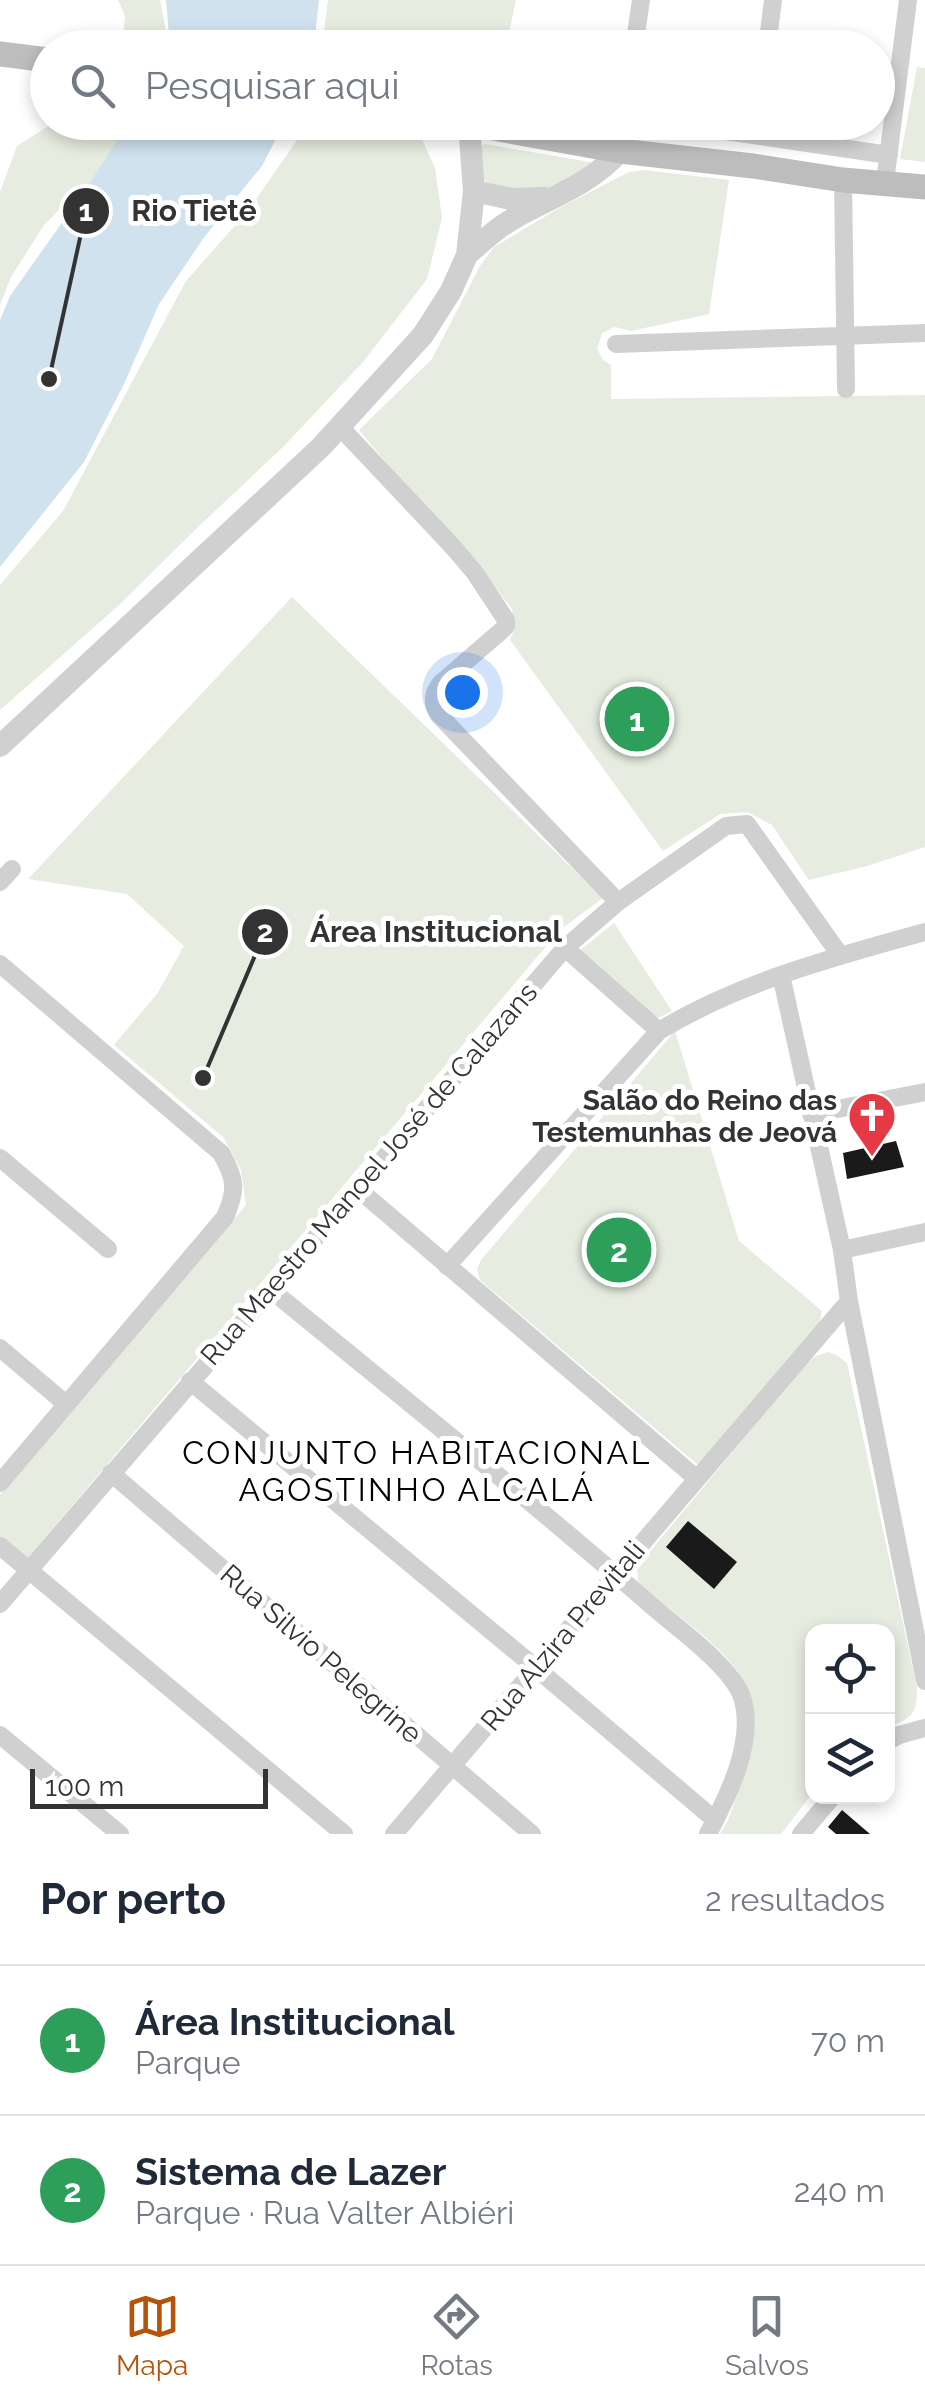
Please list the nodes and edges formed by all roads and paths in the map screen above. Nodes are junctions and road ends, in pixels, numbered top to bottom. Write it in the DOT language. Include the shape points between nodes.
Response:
graph roads {
  1 [pos="642,0"];
  2 [pos="773,0"];
  3 [pos="908,0"];
  4 [pos="637,30"];
  5 [pos="769,30"];
  6 [pos="0,54"];
  7 [pos="30,58"];
  8 [pos="895,106"];
  9 [pos="467,140"];
  10 [pos="557,140"];
  11 [pos="622,140"];
  12 [pos="755,140"];
  13 [pos="812,140"];
  14 [pos="891,140"];
  15 [pos="620,151"];
  16 [pos="889,155"];
  17 [pos="753,166"];
  18 [pos="843,180"];
  19 [pos="885,182"];
  20 [pos="925,187"];
  21 [pos="474,190"];
  22 [pos="556,197"];
  23 [pos="467,255"];
  24 [pos="925,333"];
  25 [pos="847,336"];
  26 [pos="616,344"];
  27 [pos="846,388"];
  28 [pos="340,427"];
  29 [pos="0,746"];
  30 [pos="618,902"];
  31 [pos="925,932"];
  32 [pos="565,948"];
  33 [pos="840,955"];
  34 [pos="0,964"];
  35 [pos="781,975"];
  36 [pos="659,1031"];
  37 [pos="925,1092"];
  38 [pos="811,1114"];
  39 [pos="0,1158"];
  40 [pos="357,1188"];
  41 [pos="925,1232"];
  42 [pos="108,1249"];
  43 [pos="842,1250"];
  44 [pos="448,1266"];
  45 [pos="270,1288"];
  46 [pos="849,1301"];
  47 [pos="0,1348"];
  48 [pos="190,1382"];
  49 [pos="66,1404"];
  50 [pos="111,1473"];
  51 [pos="696,1478"];
  52 [pos="0,1483"];
  53 [pos="0,1546"];
  54 [pos="28,1569"];
  55 [pos="616,1574"];
  56 [pos="0,1604"];
  57 [pos="536,1668"];
  58 [pos="925,1681"];
  59 [pos="925,1728"];
  60 [pos="0,1735"];
  61 [pos="895,1737"];
  62 [pos="452,1766"];
  63 [pos="826,1804"];
  64 [pos="712,1827"];
  65 [pos="120,1834"];
  66 [pos="344,1834"];
  67 [pos="394,1834"];
  68 [pos="532,1834"];
  69 [pos="801,1834"];
  1 -- 4 [label="street"];
  2 -- 5 [label="street"];
  3 -- 8 [label="street"];
  6 -- 7 [label="main road"];
  9 -- 21 [label="street"];
  10 -- 15 [label="main road"];
  11 -- 15 [label="street"];
  12 -- 17 [label="street"];
  13 -- 16 [label="street"];
  14 -- 16 [label="street"];
  15 -- 17 [label="main road"];
  15 -- 22 [label="street" via="594,176"];
  16 -- 19 [label="street"];
  17 -- 18 [label="main road"];
  18 -- 19 [label="main road"];
  18 -- 25 [label="street"];
  19 -- 20 [label="main road"];
  21 -- 22 [label="street" via="511,199"];
  21 -- 23 [label="street"];
  22 -- 23 [label="street" via="515,217"];
  23 -- 28 [label="street" via="423,335"];
  24 -- 25 [label="street"];
  25 -- 26 [label="street"];
  25 -- 27 [label="street"];
  28 -- 29 [label="street"];
  28 -- 30 [label="street" via="454,548 506,620 435,691 438,714"];
  30 -- 32 [label="street, Rua Maestro Manoel José de Calazans"];
  30 -- 33 [label="street, Rua Maestro Manoel José de Calazans" via="726,826 747,824"];
  31 -- 33 [label="street"];
  32 -- 36 [label="street"];
  32 -- 40 [label="street, Rua Maestro Manoel José de Calazans"];
  33 -- 35 [label="street"];
  34 -- 49 [label="street" via="221,1153 232,1172 235,1196 225,1218"];
  35 -- 36 [label="street"];
  35 -- 38 [label="street"];
  36 -- 44 [label="street"];
  37 -- 38 [label="street"];
  38 -- 43 [label="street"];
  39 -- 42 [label="street"];
  40 -- 44 [label="street"];
  40 -- 45 [label="street, Rua Maestro Manoel José de Calazans"];
  41 -- 43 [label="street"];
  43 -- 46 [label="street"];
  44 -- 51 [label="street"];
  45 -- 48 [label="street, Rua Maestro Manoel José de Calazans"];
  45 -- 55 [label="street"];
  46 -- 51 [label="street, Rua Alzira Previtali"];
  46 -- 58 [label="street"];
  47 -- 49 [label="street"];
  48 -- 50 [label="street, Rua Maestro Manoel José de Calazans"];
  48 -- 57 [label="street"];
  49 -- 52 [label="street"];
  50 -- 54 [label="street, Rua Maestro Manoel José de Calazans"];
  50 -- 62 [label="street, Rua Silvio Pelegrine"];
  51 -- 55 [label="street, Rua Alzira Previtali"];
  53 -- 54 [label="street"];
  54 -- 56 [label="street, Rua Maestro Manoel José de Calazans"];
  54 -- 66 [label="street"];
  55 -- 57 [label="street, Rua Alzira Previtali"];
  55 -- 64 [label="street" via="727,1671 741,1695 747,1724 742,1755"];
  57 -- 62 [label="street, Rua Alzira Previtali"];
  57 -- 64 [label="street"];
  59 -- 61 [label="street"];
  60 -- 65 [label="street"];
  62 -- 67 [label="street, Rua Alzira Previtali"];
  62 -- 68 [label="street, Rua Silvio Pelegrine"];
  63 -- 69 [label="street"];
}
